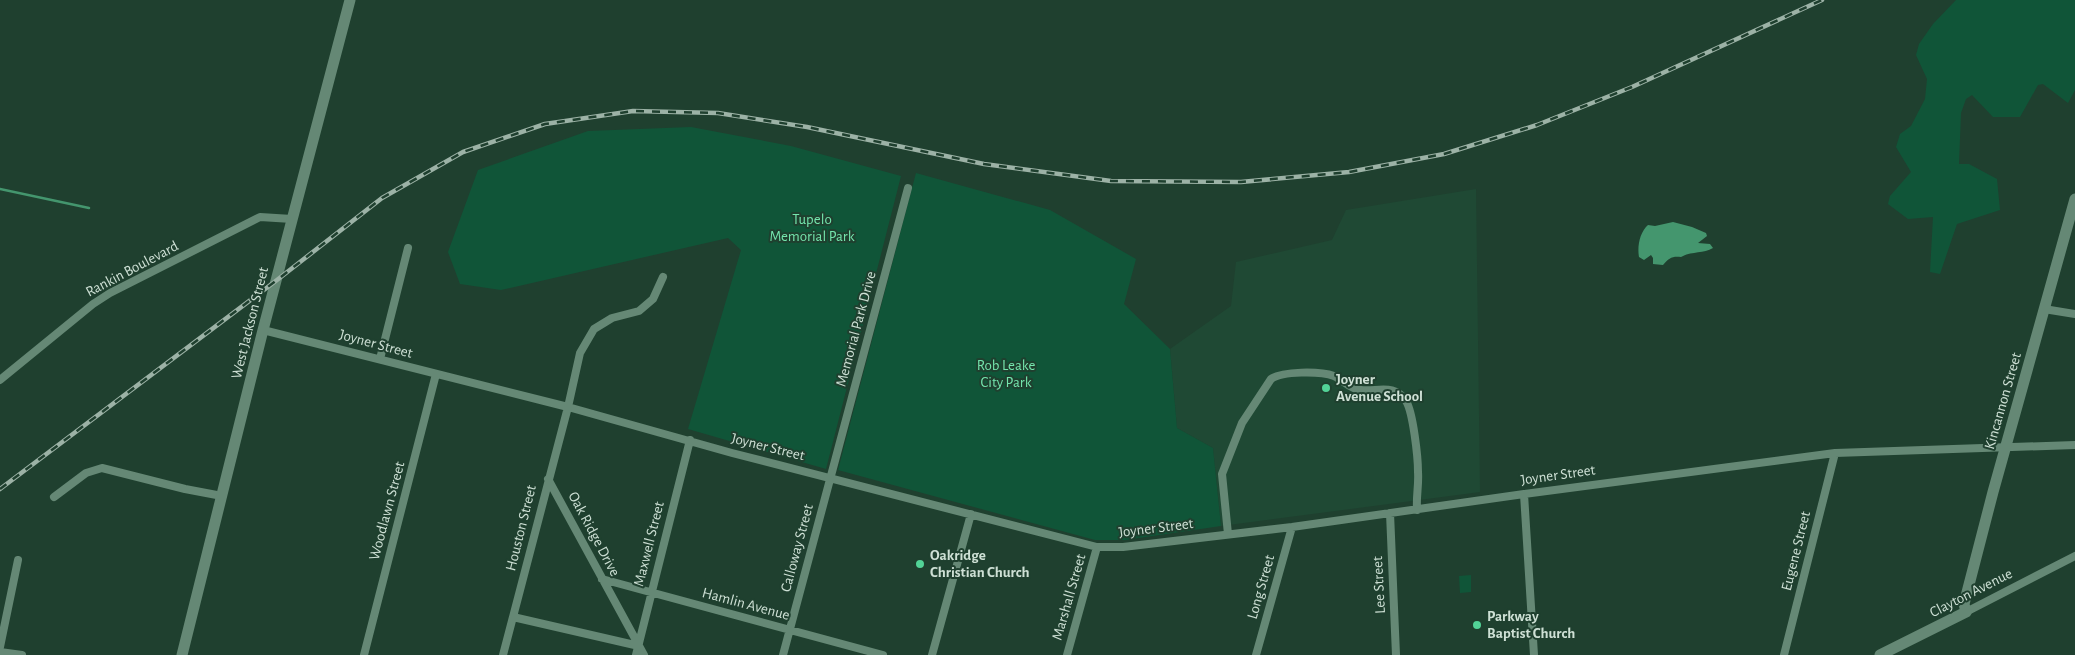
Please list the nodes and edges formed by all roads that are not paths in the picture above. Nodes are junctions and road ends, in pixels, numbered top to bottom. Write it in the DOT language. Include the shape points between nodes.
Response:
graph roads {
  1 [pos="350,0"];
  2 [pos="908,188"];
  3 [pos="2075,199"];
  4 [pos="292,219"];
  5 [pos="408,248"];
  6 [pos="663,277"];
  7 [pos="2044,309"];
  8 [pos="2075,314"];
  9 [pos="263,330"];
  10 [pos="380,359"];
  11 [pos="436,374"];
  12 [pos="0,380"];
  13 [pos="568,407"];
  14 [pos="690,440"];
  15 [pos="2075,445"];
  16 [pos="2006,447"];
  17 [pos="1835,453"];
  18 [pos="829,477"];
  19 [pos="548,479"];
  20 [pos="1524,494"];
  21 [pos="222,496"];
  22 [pos="54,497"];
  23 [pos="1417,510"];
  24 [pos="1390,513"];
  25 [pos="971,514"];
  26 [pos="1292,527"];
  27 [pos="1228,534"];
  28 [pos="1097,547"];
  29 [pos="2075,556"];
  30 [pos="18,560"];
  31 [pos="602,579"];
  32 [pos="651,592"];
  33 [pos="1966,612"];
  34 [pos="513,617"];
  35 [pos="790,630"];
  36 [pos="639,646"];
  37 [pos="0,647"];
  38 [pos="0,652"];
  39 [pos="22,655"];
  40 [pos="182,655"];
  41 [pos="364,655"];
  42 [pos="503,655"];
  43 [pos="636,655"];
  44 [pos="644,655"];
  45 [pos="783,655"];
  46 [pos="883,655"];
  47 [pos="932,655"];
  48 [pos="1067,655"];
  49 [pos="1256,655"];
  50 [pos="1396,655"];
  51 [pos="1534,655"];
  52 [pos="1784,655"];
  53 [pos="1880,655"];
  1 -- 4 [label="street, West Jackson Street"];
  2 -- 18 [label="street, Memorial Park Drive"];
  3 -- 7 [label="street, Kincannon Street"];
  4 -- 9 [label="street, West Jackson Street"];
  4 -- 12 [label="street, Rankin Boulevard" via="260,217 110,293"];
  5 -- 10 [label="street"];
  6 -- 13 [label="street, Houston Street" via="653,299 639,311 612,318 594,330 580,353"];
  7 -- 8 [label="street"];
  7 -- 16 [label="street, Kincannon Street"];
  9 -- 10 [label="street, Joyner Street"];
  9 -- 21 [label="street, West Jackson Street"];
  10 -- 11 [label="street, Joyner Street"];
  11 -- 13 [label="street, Joyner Street"];
  11 -- 41 [label="street, Woodlawn Street"];
  13 -- 14 [label="street, Joyner Street"];
  13 -- 19 [label="street, Houston Street"];
  14 -- 18 [label="street, Joyner Street"];
  14 -- 32 [label="street, Maxwell Street"];
  15 -- 16 [label="street, Joyner Street"];
  16 -- 17 [label="street, Joyner Street"];
  16 -- 33 [label="street, Kincannon Street" via="1964,604"];
  17 -- 20 [label="street, Joyner Street"];
  17 -- 52 [label="street, Eugene Street"];
  18 -- 25 [label="street, Joyner Street"];
  18 -- 35 [label="street, Calloway Street"];
  19 -- 31 [label="street, Oak Ridge Drive"];
  19 -- 34 [label="street, Houston Street"];
  20 -- 23 [label="street, Joyner Street"];
  20 -- 51 [label="street"];
  21 -- 22 [label="street" via="102,468 86,473"];
  21 -- 40 [label="street, West Jackson Street"];
  23 -- 24 [label="street, Joyner Street"];
  23 -- 27 [label="street" via="1418,470 1410,410 1398,392 1390,389 1360,390 1322,373 1278,374 1271,379 1242,423 1222,474"];
  24 -- 26 [label="street, Joyner Street"];
  24 -- 50 [label="street, Lee Street"];
  25 -- 28 [label="street, Joyner Street"];
  25 -- 47 [label="street"];
  26 -- 27 [label="street, Joyner Street"];
  26 -- 49 [label="street, Long Street"];
  27 -- 28 [label="street, Joyner Street" via="1123,547"];
  28 -- 48 [label="street, Marshall Street"];
  29 -- 33 [label="street, Clayton Avenue"];
  30 -- 37 [label="street"];
  31 -- 32 [label="street, Hamlin Avenue"];
  31 -- 36 [label="street, Oak Ridge Drive"];
  32 -- 35 [label="street, Hamlin Avenue"];
  32 -- 36 [label="street, Maxwell Street"];
  33 -- 53 [label="street, Clayton Avenue"];
  34 -- 36 [label="street"];
  34 -- 42 [label="street, Houston Street"];
  35 -- 45 [label="street, Calloway Street"];
  35 -- 46 [label="street, Hamlin Avenue"];
  36 -- 43 [label="street, Maxwell Street"];
  36 -- 44 [label="street, Oak Ridge Drive"];
  38 -- 39 [label="street"];
}
